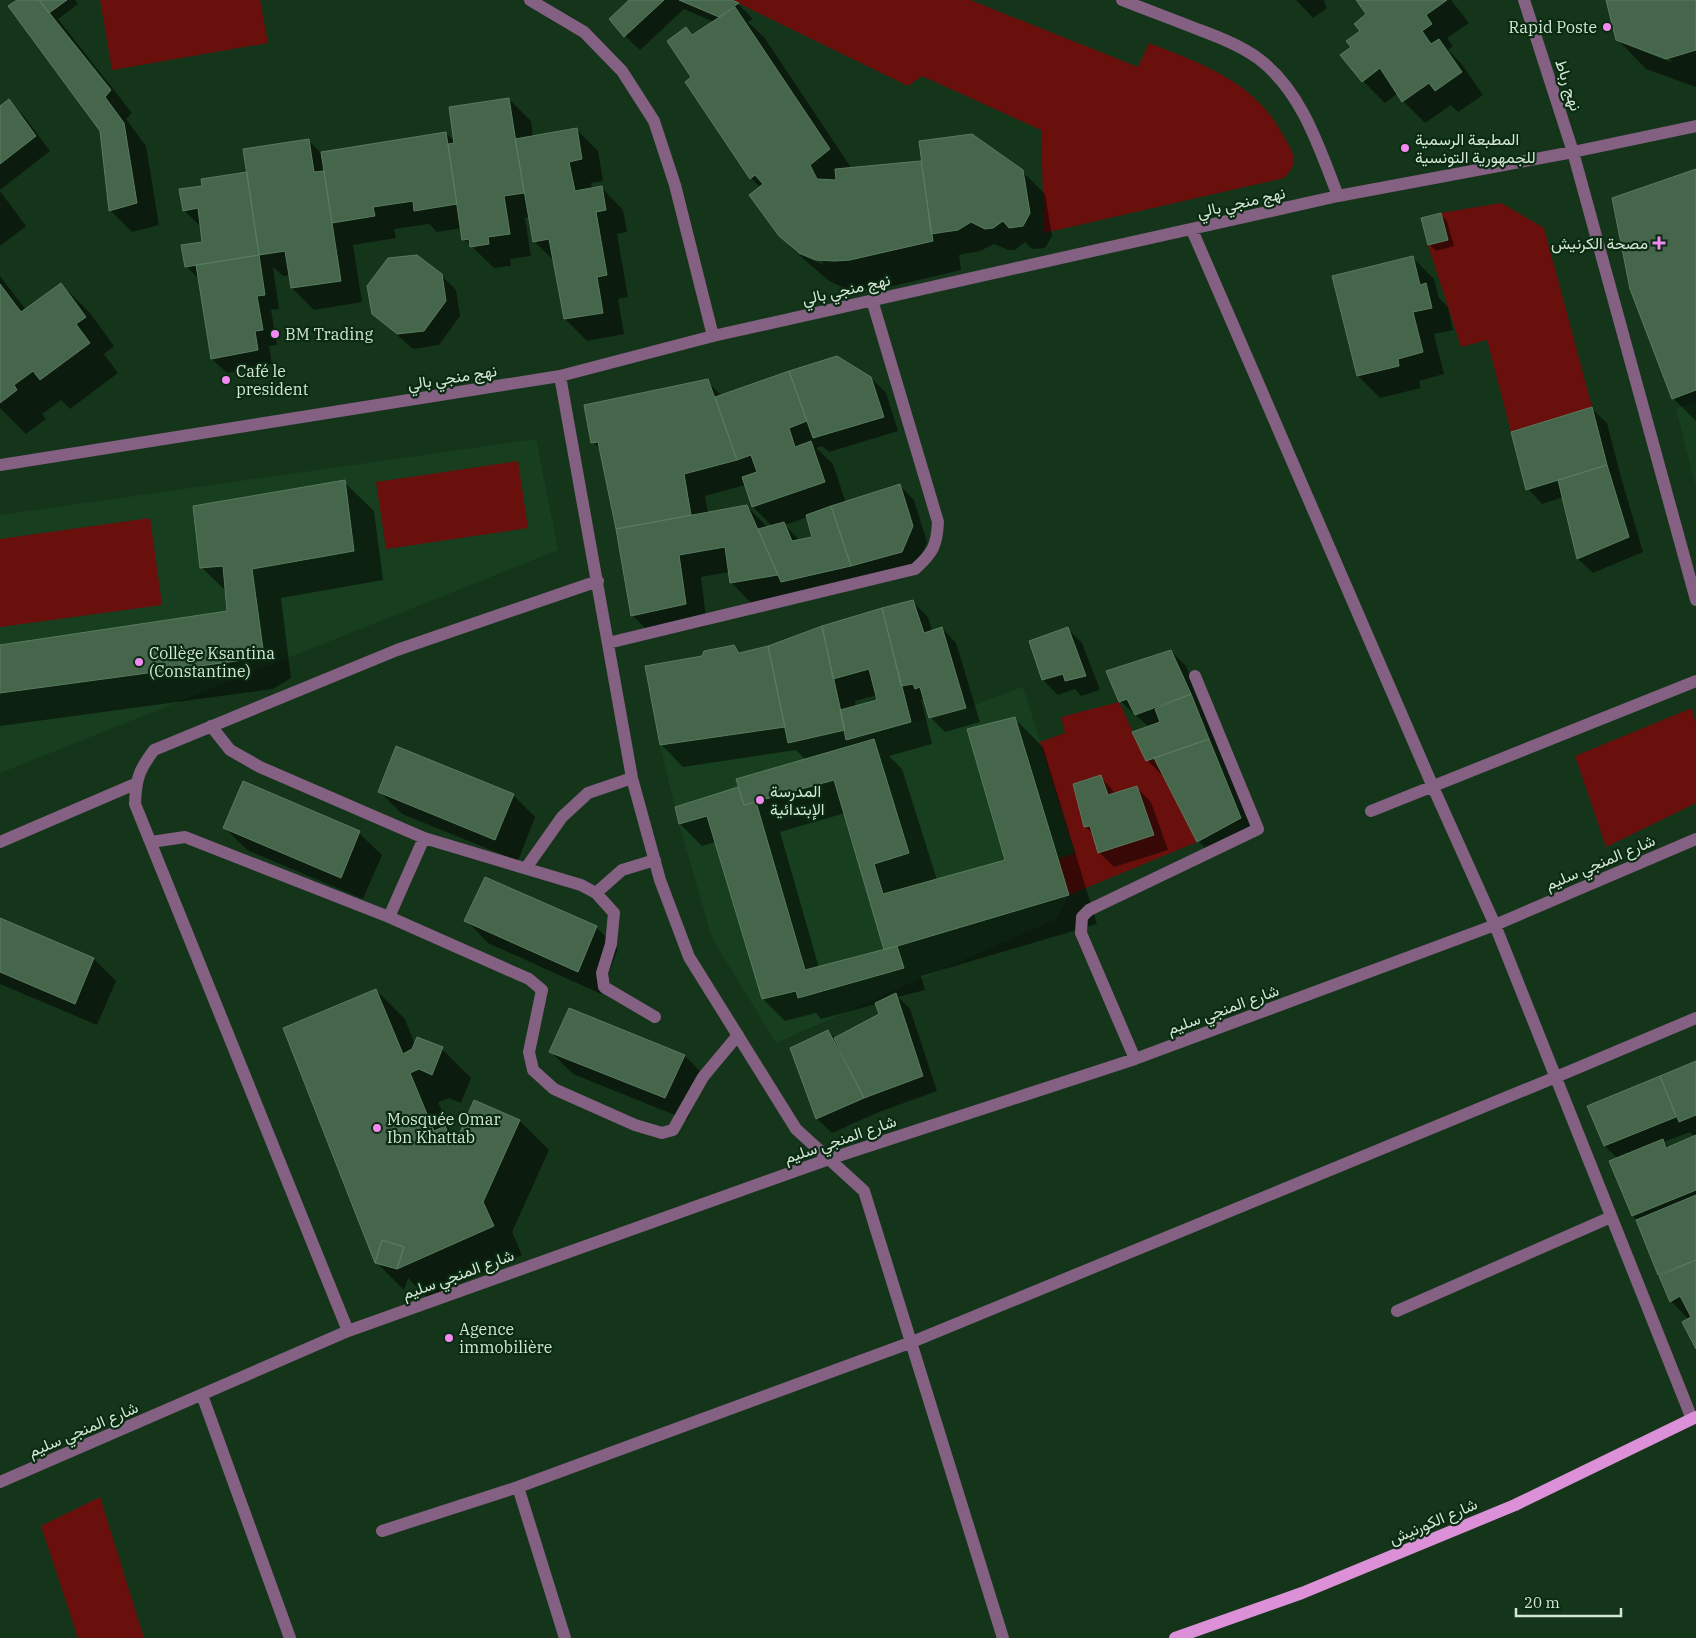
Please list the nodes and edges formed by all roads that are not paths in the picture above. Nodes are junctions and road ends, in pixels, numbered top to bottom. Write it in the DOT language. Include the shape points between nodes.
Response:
graph roads {
  1 [pos="530,0"];
  2 [pos="1122,0"];
  3 [pos="1524,0"];
  4 [pos="1696,126"];
  5 [pos="1573,152"];
  6 [pos="1338,196"];
  7 [pos="1192,230"];
  8 [pos="872,300"];
  9 [pos="713,336"];
  10 [pos="560,376"];
  11 [pos="0,465"];
  12 [pos="598,581"];
  13 [pos="1696,600"];
  14 [pos="608,643"];
  15 [pos="1195,676"];
  16 [pos="1696,680"];
  17 [pos="211,726"];
  18 [pos="632,778"];
  19 [pos="135,784"];
  20 [pos="1433,787"];
  21 [pos="1371,811"];
  22 [pos="424,838"];
  23 [pos="1696,839"];
  24 [pos="0,842"];
  25 [pos="151,842"];
  26 [pos="655,860"];
  27 [pos="526,868"];
  28 [pos="596,893"];
  29 [pos="389,917"];
  30 [pos="1495,925"];
  31 [pos="655,1018"];
  32 [pos="1696,1018"];
  33 [pos="738,1036"];
  34 [pos="1135,1059"];
  35 [pos="1556,1077"];
  36 [pos="829,1159"];
  37 [pos="1612,1216"];
  38 [pos="1397,1310"];
  39 [pos="348,1331"];
  40 [pos="912,1342"];
  41 [pos="202,1395"];
  42 [pos="1694,1418"];
  43 [pos="0,1482"];
  44 [pos="518,1487"];
  45 [pos="382,1531"];
  46 [pos="290,1638"];
  47 [pos="565,1638"];
  48 [pos="1003,1638"];
  49 [pos="1175,1638"];
  1 -- 9 [label="street" via="584,32 622,71 654,121 675,185"];
  2 -- 6 [label="street" via="1235,44 1278,77 1313,131"];
  3 -- 5 [label="street, نهج رباط"];
  4 -- 5 [label="street, نهج منجي بالي"];
  5 -- 6 [label="street, نهج منجي بالي"];
  5 -- 13 [label="street, نهج رباط"];
  6 -- 7 [label="street, نهج منجي بالي"];
  7 -- 8 [label="street, نهج منجي بالي"];
  7 -- 20 [label="street"];
  8 -- 9 [label="street, نهج منجي بالي"];
  8 -- 14 [label="street" via="938,522 937,540 929,556 915,569"];
  9 -- 10 [label="street, نهج منجي بالي"];
  10 -- 11 [label="street, نهج منجي بالي"];
  10 -- 12 [label="street"];
  12 -- 14 [label="street"];
  12 -- 17 [label="street" via="397,650"];
  14 -- 18 [label="street"];
  15 -- 34 [label="street" via="1258,829 1089,910 1082,917 1081,933"];
  16 -- 20 [label="street"];
  17 -- 19 [label="street" via="154,750 142,766"];
  17 -- 22 [label="street" via="230,750 260,767"];
  18 -- 26 [label="street"];
  18 -- 27 [label="street" via="588,793 562,817"];
  19 -- 24 [label="street"];
  19 -- 25 [label="street" via="134,804"];
  20 -- 21 [label="street"];
  20 -- 30 [label="street"];
  22 -- 27 [label="street"];
  22 -- 29 [label="street"];
  23 -- 30 [label="street, شارع المنجي سليم"];
  25 -- 29 [label="street" via="185,837"];
  25 -- 39 [label="street"];
  26 -- 28 [label="street" via="622,870"];
  26 -- 33 [label="street" via="689,957"];
  27 -- 28 [label="street"];
  28 -- 31 [label="street" via="614,914 611,944 602,973 604,987"];
  29 -- 33 [label="street" via="529,979 542,990 529,1052 532,1070 554,1089 635,1125 662,1133 672,1130 702,1077"];
  30 -- 34 [label="street, شارع المنجي سليم"];
  30 -- 35 [label="street"];
  32 -- 35 [label="street"];
  33 -- 36 [label="street" via="796,1129"];
  34 -- 36 [label="street, شارع المنجي سليم"];
  35 -- 37 [label="street"];
  35 -- 40 [label="street"];
  36 -- 39 [label="street, شارع المنجي سليم"];
  36 -- 40 [label="street" via="864,1191"];
  37 -- 38 [label="street"];
  37 -- 42 [label="street"];
  39 -- 41 [label="street, شارع المنجي سليم"];
  40 -- 44 [label="street"];
  40 -- 48 [label="street"];
  41 -- 43 [label="street, شارع المنجي سليم"];
  41 -- 46 [label="street"];
  42 -- 49 [label="main road, شارع الكورنيش" via="1515,1504 1302,1593"];
  44 -- 45 [label="street"];
  44 -- 47 [label="street"];
}
